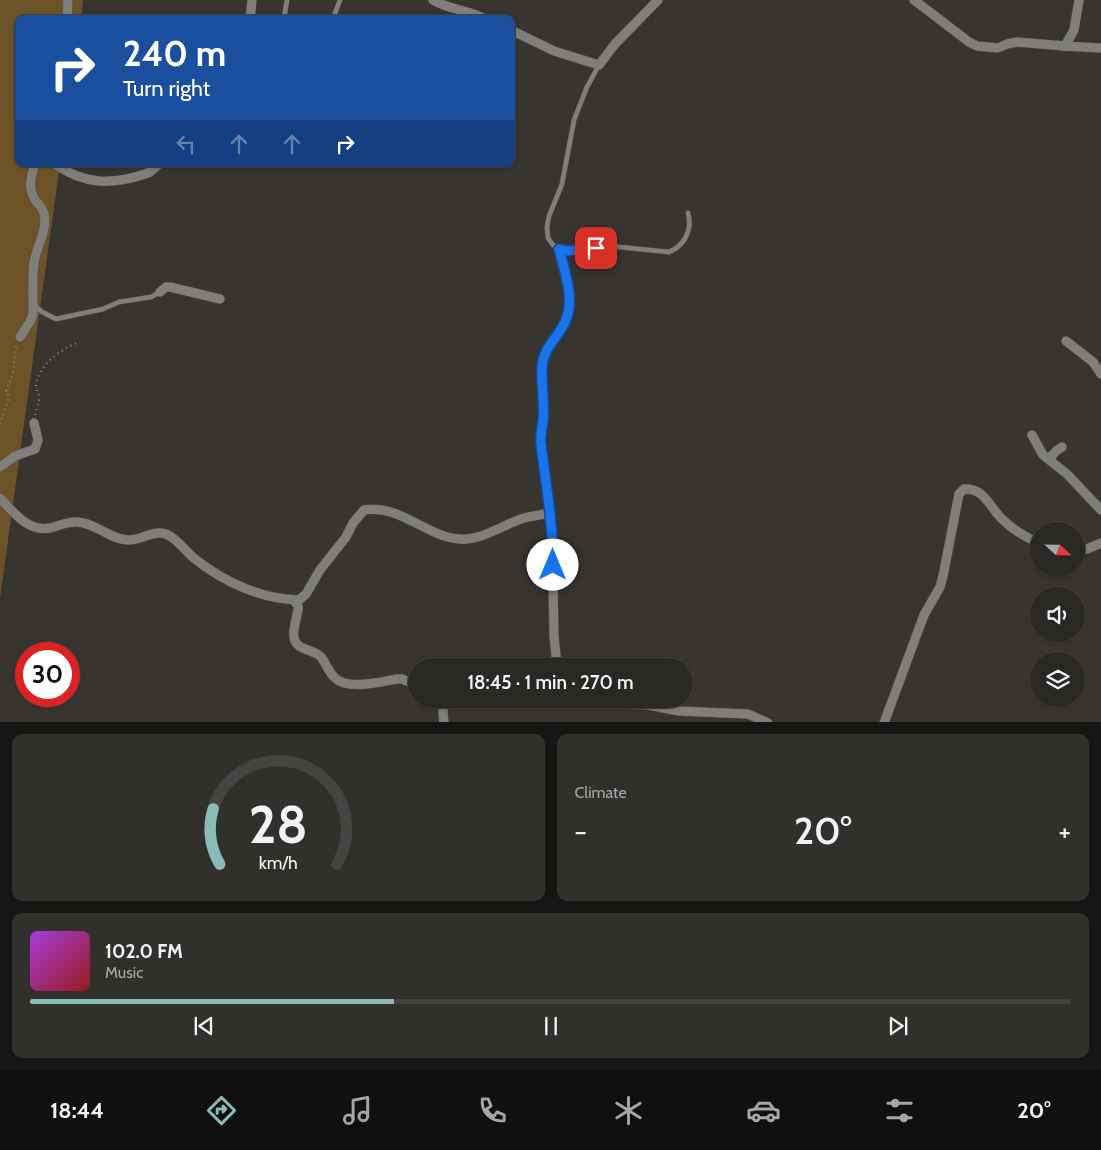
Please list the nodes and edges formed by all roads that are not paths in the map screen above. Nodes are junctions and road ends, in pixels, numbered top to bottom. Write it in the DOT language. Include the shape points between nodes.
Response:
graph roads {
  1 [pos="68,0"];
  2 [pos="252,0"];
  3 [pos="287,0"];
  4 [pos="340,0"];
  5 [pos="433,0"];
  6 [pos="658,0"];
  7 [pos="914,0"];
  8 [pos="1079,0"];
  9 [pos="67,15"];
  10 [pos="250,15"];
  11 [pos="285,15"];
  12 [pos="335,15"];
  13 [pos="477,15"];
  14 [pos="515,32"];
  15 [pos="1062,46"];
  16 [pos="1101,48"];
  17 [pos="599,65"];
  18 [pos="34,167"];
  19 [pos="61,167"];
  20 [pos="156,167"];
  21 [pos="688,213"];
  22 [pos="559,249"];
  23 [pos="160,292"];
  24 [pos="220,299"];
  25 [pos="33,304"];
  26 [pos="20,338"];
  27 [pos="1066,341"];
  28 [pos="1101,374"];
  29 [pos="34,423"];
  30 [pos="1032,435"];
  31 [pos="1062,447"];
  32 [pos="1049,458"];
  33 [pos="0,467"];
  34 [pos="0,498"];
  35 [pos="1101,510"];
  36 [pos="551,513"];
  37 [pos="1030,539"];
  38 [pos="1101,543"];
  39 [pos="1085,549"];
  40 [pos="294,600"];
  41 [pos="556,658"];
  42 [pos="408,682"];
  43 [pos="443,708"];
  44 [pos="664,708"];
  45 [pos="444,722"];
  46 [pos="768,722"];
  47 [pos="884,722"];
  1 -- 9 [label="street"];
  2 -- 10 [label="street"];
  3 -- 11 [label="lane"];
  4 -- 12 [label="lane"];
  5 -- 13 [label="street"];
  6 -- 17 [label="street"];
  7 -- 15 [label="street" via="977,46 998,48 1017,42"];
  8 -- 15 [label="street" via="1074,30 1068,43"];
  14 -- 17 [label="street" via="554,51"];
  15 -- 16 [label="street"];
  17 -- 22 [label="lane" via="574,120 562,184 549,216 548,238"];
  18 -- 25 [label="street" via="30,190 42,207 45,224 34,262"];
  19 -- 20 [label="street" via="79,177 102,182 145,174"];
  21 -- 22 [label="lane" via="688,232 683,243 669,252 609,246"];
  22 -- 36 [label="street" via="569,306 567,316 544,356 542,368 541,441"];
  23 -- 24 [label="street" via="170,287"];
  23 -- 25 [label="lane" via="103,309 56,318"];
  25 -- 26 [label="street" via="31,320"];
  27 -- 28 [label="street" via="1093,362"];
  29 -- 33 [label="street" via="38,440 35,449 15,456"];
  30 -- 32 [label="street" via="1043,455"];
  31 -- 32 [label="street"];
  32 -- 35 [label="street"];
  34 -- 40 [label="street" via="26,524 38,528 74,522 127,540 152,533 166,534 210,571 238,586"];
  36 -- 40 [label="street" via="460,539 390,511 364,510 303,598"];
  36 -- 41 [label="street"];
  37 -- 47 [label="street" via="996,513 978,491 964,489 959,494 944,576 924,615"];
  38 -- 39 [label="street"];
  40 -- 42 [label="street" via="298,606 296,643 300,648 316,653 334,678 346,685 397,679"];
  43 -- 45 [label="street"];
  44 -- 46 [label="street" via="748,714"];
}
